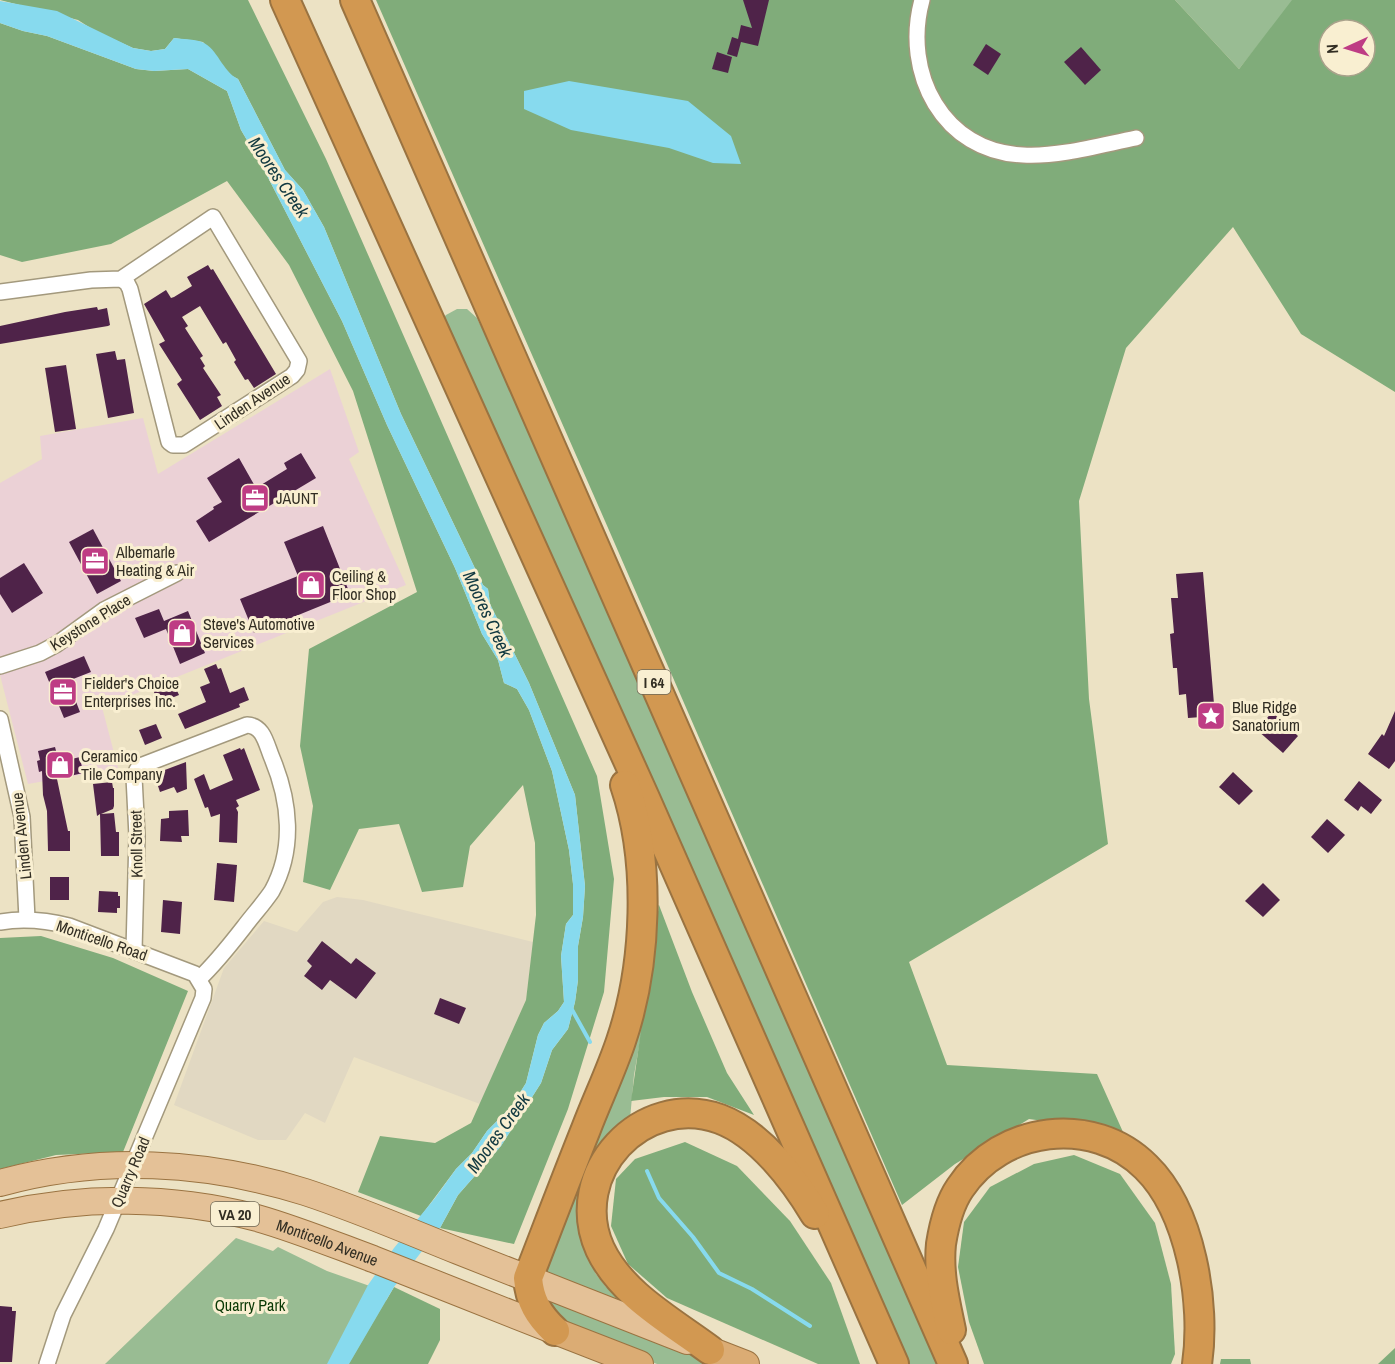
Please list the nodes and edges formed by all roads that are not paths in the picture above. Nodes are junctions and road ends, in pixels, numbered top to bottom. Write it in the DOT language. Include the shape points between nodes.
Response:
graph roads {
  1 [pos="285,0"];
  2 [pos="355,0"];
  3 [pos="921,0"];
  4 [pos="1136,138"];
  5 [pos="121,279"];
  6 [pos="0,292"];
  7 [pos="543,570"];
  8 [pos="177,573"];
  9 [pos="0,666"];
  10 [pos="0,719"];
  11 [pos="27,919"];
  12 [pos="0,922"];
  13 [pos="134,950"];
  14 [pos="199,979"];
  15 [pos="134,1164"];
  16 [pos="0,1182"];
  17 [pos="117,1201"];
  18 [pos="0,1215"];
  19 [pos="528,1278"];
  20 [pos="869,1304"];
  21 [pos="555,1331"];
  22 [pos="710,1350"];
  23 [pos="894,1362"];
  24 [pos="46,1364"];
  25 [pos="640,1364"];
  26 [pos="746,1364"];
  27 [pos="953,1364"];
  28 [pos="958,1364"];
  29 [pos="1197,1364"];
  1 -- 7 [label="highway"];
  2 -- 27 [label="highway, I 64"];
  3 -- 4 [label="street" via="916,34 922,78 942,114 965,136 989,148 1022,155 1076,150"];
  5 -- 5 [label="street, Linden Avenue" via="130,289 168,442 173,445 184,445 297,370 299,361 213,217"];
  5 -- 6 [label="street, Linden Avenue"];
  7 -- 19 [label="highway" via="628,796 638,846 642,917 634,984 621,1040"];
  7 -- 20 [label="highway"];
  8 -- 9 [label="street, Keystone Place" via="104,610 48,648"];
  10 -- 11 [label="street, Linden Avenue" via="22,817"];
  11 -- 12 [label="street, Monticello Road"];
  11 -- 13 [label="street, Monticello Road" via="69,926"];
  13 -- 14 [label="street, Monticello Road"];
  13 -- 14 [label="street, Knoll Street" via="137,770 253,725 265,740 285,799 288,830 284,860 271,892"];
  14 -- 15 [label="street, Quarry Road" via="203,998"];
  15 -- 16 [label="main road, VA 20" via="77,1168"];
  15 -- 17 [label="street, Quarry Road"];
  15 -- 19 [label="main road, VA 20" via="222,1172 306,1192"];
  17 -- 18 [label="main road, Monticello Avenue / VA 20" via="38,1207"];
  17 -- 21 [label="main road, Monticello Avenue / VA 20" via="161,1202 248,1216 349,1250"];
  17 -- 24 [label="street, Quarry Road" via="63,1315"];
  19 -- 21 [label="highway" via="536,1309"];
  19 -- 22 [label="main road, VA 20"];
  20 -- 22 [label="highway" via="812,1208 774,1158 755,1141 736,1127 705,1115 652,1121 624,1139 601,1169 593,1199 594,1230 601,1250 628,1287"];
  20 -- 23 [label="highway"];
  21 -- 25 [label="highway, Monticello Avenue / VA 20"];
  22 -- 26 [label="highway, VA 20"];
  28 -- 29 [label="highway" via="940,1265 953,1200 972,1173 996,1152 1020,1141 1059,1133 1085,1135 1117,1145 1146,1166 1170,1200 1185,1237 1196,1283 1201,1340"];
}
